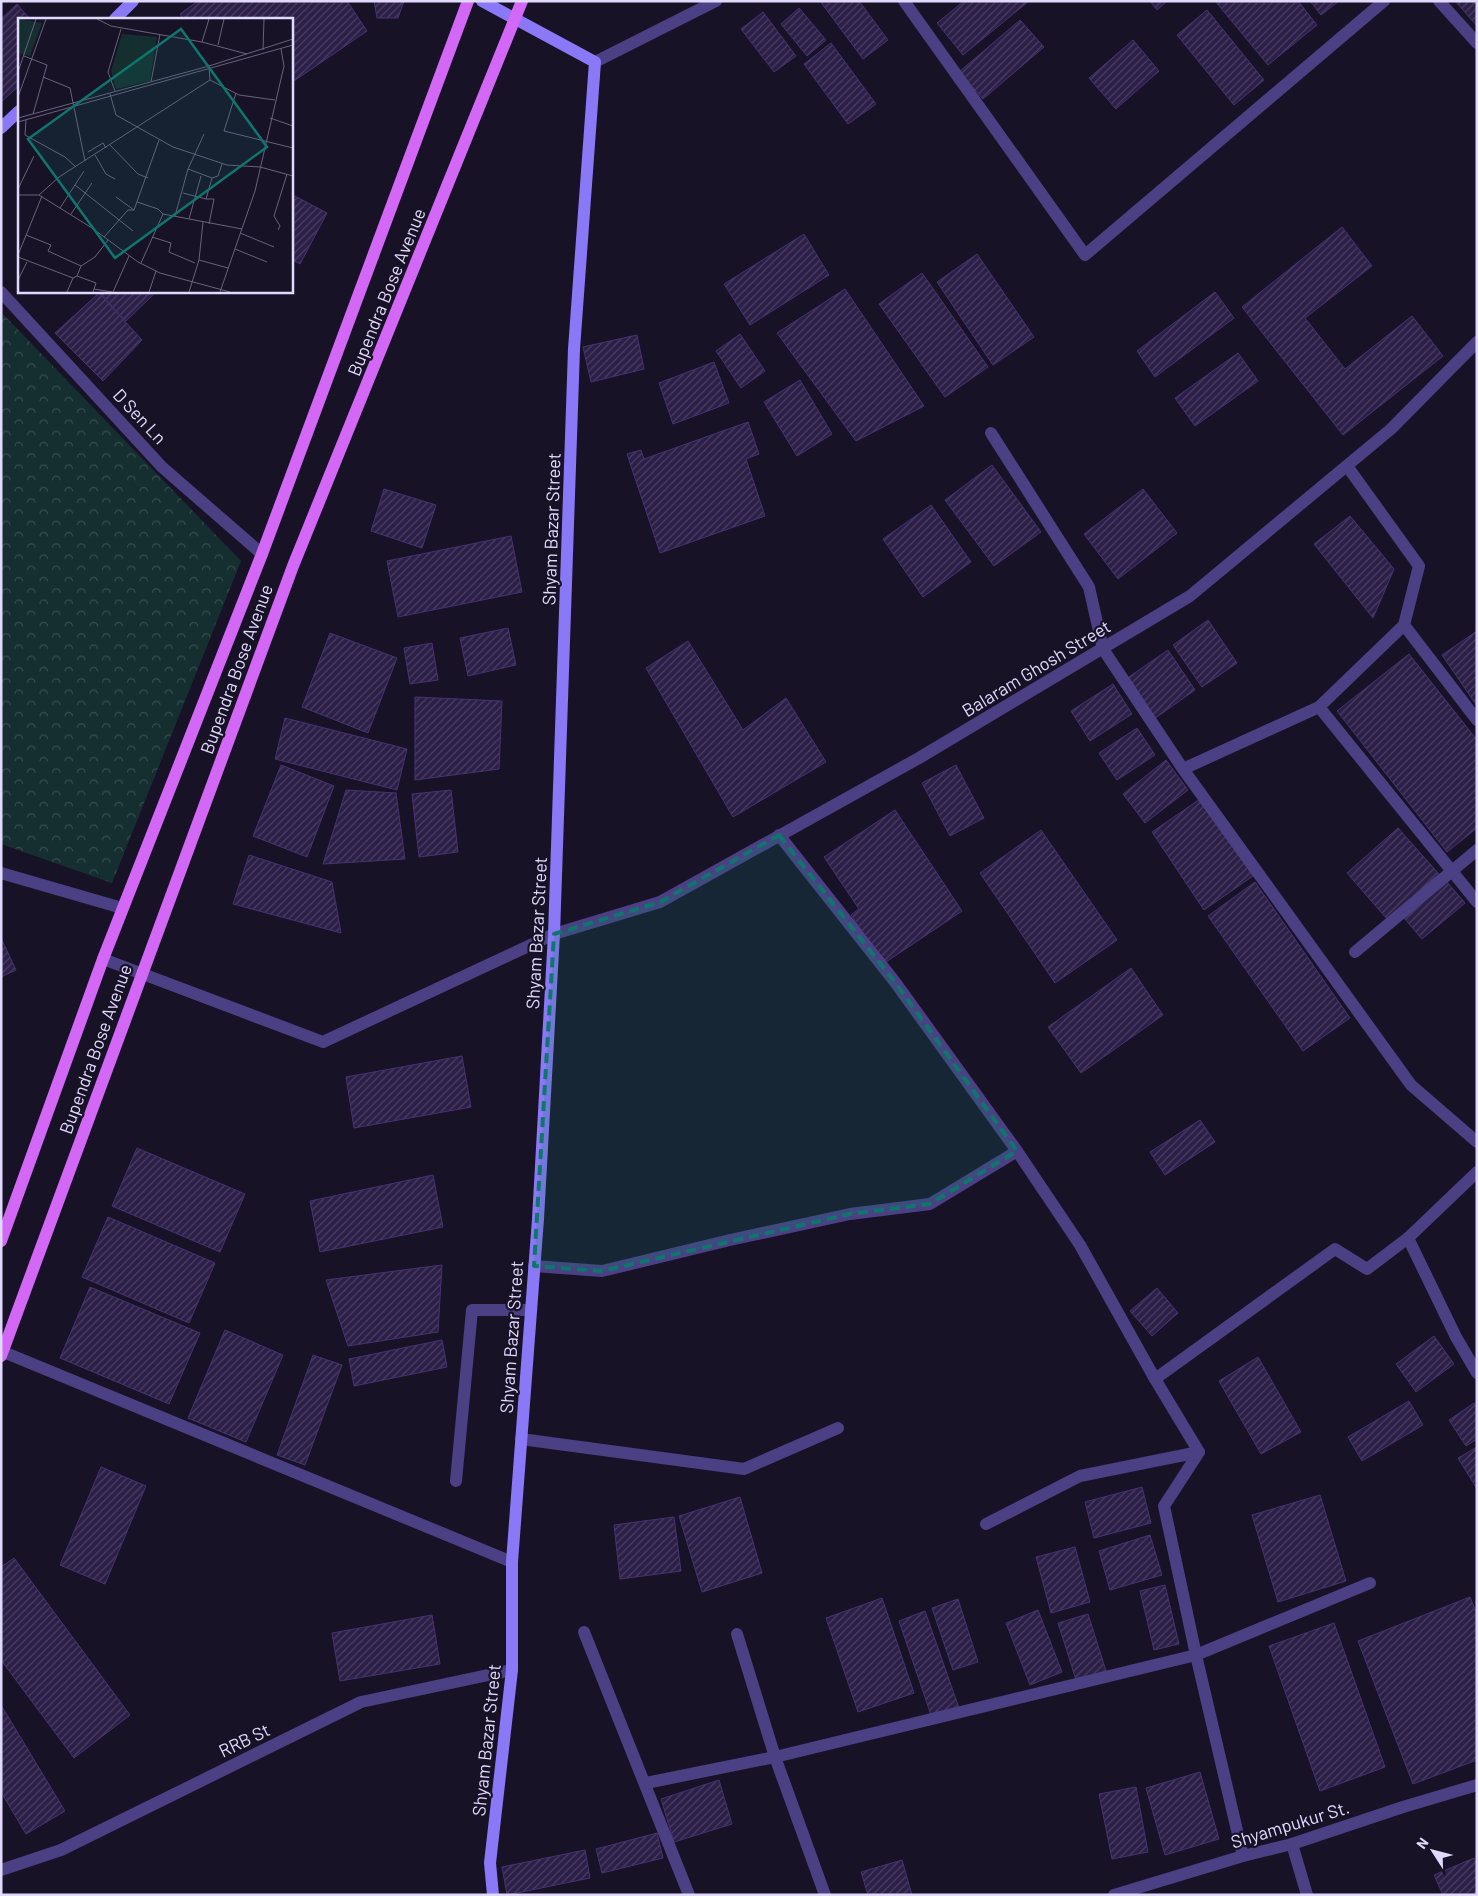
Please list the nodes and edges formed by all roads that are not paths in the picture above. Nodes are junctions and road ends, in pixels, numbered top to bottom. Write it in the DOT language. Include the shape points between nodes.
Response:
graph roads {
  1 [pos="133,1"];
  2 [pos="468,1"];
  3 [pos="482,1"];
  4 [pos="522,1"];
  5 [pos="716,1"];
  6 [pos="904,1"];
  7 [pos="1384,1"];
  8 [pos="1439,1"];
  9 [pos="116,18"];
  10 [pos="516,18"];
  11 [pos="1477,43"];
  12 [pos="596,62"];
  13 [pos="18,112"];
  14 [pos="1,128"];
  15 [pos="1,292"];
  16 [pos="1477,342"];
  17 [pos="991,433"];
  18 [pos="1347,466"];
  19 [pos="262,554"];
  20 [pos="1404,625"];
  21 [pos="1103,649"];
  22 [pos="1319,707"];
  23 [pos="1477,720"];
  24 [pos="1183,769"];
  25 [pos="779,835"];
  26 [pos="1477,850"];
  27 [pos="1452,870"];
  28 [pos="1,874"];
  29 [pos="1477,902"];
  30 [pos="122,908"];
  31 [pos="554,934"];
  32 [pos="1356,952"];
  33 [pos="102,959"];
  34 [pos="142,974"];
  35 [pos="1477,1142"];
  36 [pos="1017,1151"];
  37 [pos="1477,1172"];
  38 [pos="1408,1238"];
  39 [pos="1,1242"];
  40 [pos="534,1266"];
  41 [pos="531,1310"];
  42 [pos="2,1353"];
  43 [pos="1477,1373"];
  44 [pos="1155,1378"];
  45 [pos="838,1428"];
  46 [pos="521,1439"];
  47 [pos="1199,1452"];
  48 [pos="456,1481"];
  49 [pos="986,1524"];
  50 [pos="512,1562"];
  51 [pos="1370,1583"];
  52 [pos="584,1632"];
  53 [pos="737,1634"];
  54 [pos="1196,1655"];
  55 [pos="512,1670"];
  56 [pos="775,1757"];
  57 [pos="646,1783"];
  58 [pos="1477,1785"];
  59 [pos="1292,1844"];
  60 [pos="1243,1856"];
  61 [pos="1,1870"];
  62 [pos="493,1895"];
  63 [pos="689,1895"];
  64 [pos="825,1895"];
  65 [pos="1114,1895"];
  66 [pos="1307,1895"];
  1 -- 9 [label="street"];
  2 -- 19 [label="main road, Bupendra Bose Avenue"];
  3 -- 10 [label="street"];
  4 -- 10 [label="main road, Bupendra Bose Avenue"];
  5 -- 12 [label="street"];
  6 -- 7 [label="street" via="1085,255"];
  8 -- 11 [label="street"];
  10 -- 12 [label="street"];
  10 -- 34 [label="main road, Bupendra Bose Avenue" via="293,566"];
  12 -- 31 [label="street, Shyam Bazar Street" via="574,349"];
  13 -- 14 [label="street"];
  15 -- 19 [label="street, D Sen Ln" via="162,467"];
  16 -- 18 [label="street, Balaram Ghosh Street" via="1391,429"];
  17 -- 21 [label="street" via="1089,587"];
  18 -- 20 [label="street" via="1419,566"];
  18 -- 21 [label="street, Balaram Ghosh Street" via="1190,596"];
  19 -- 30 [label="main road, Bupendra Bose Avenue"];
  20 -- 22 [label="street"];
  20 -- 23 [label="street"];
  21 -- 24 [label="street"];
  21 -- 25 [label="street, Balaram Ghosh Street" via="919,758"];
  22 -- 24 [label="street"];
  22 -- 27 [label="street"];
  24 -- 35 [label="street" via="1410,1085"];
  25 -- 31 [label="street, Balaram Ghosh Street" via="660,902"];
  25 -- 36 [label="street" via="896,982"];
  26 -- 27 [label="street"];
  27 -- 29 [label="street"];
  27 -- 32 [label="street"];
  28 -- 30 [label="street"];
  30 -- 33 [label="main road, Bupendra Bose Avenue"];
  31 -- 34 [label="street, Balaram Ghosh Street" via="322,1042"];
  31 -- 40 [label="street, Shyam Bazar Street"];
  33 -- 34 [label="street, Balaram Ghosh Street"];
  33 -- 39 [label="main road, Bupendra Bose Avenue"];
  34 -- 42 [label="main road, Bupendra Bose Avenue"];
  36 -- 40 [label="street" via="930,1204 850,1214 602,1271"];
  36 -- 44 [label="street" via="1080,1245"];
  37 -- 38 [label="street"];
  38 -- 43 [label="street"];
  38 -- 44 [label="street" via="1367,1268 1335,1249"];
  40 -- 41 [label="street, Shyam Bazar Street"];
  41 -- 46 [label="street, Shyam Bazar Street"];
  41 -- 48 [label="street" via="472,1310"];
  42 -- 50 [label="street"];
  44 -- 47 [label="street"];
  45 -- 46 [label="street" via="744,1469"];
  46 -- 50 [label="street, Shyam Bazar Street"];
  47 -- 49 [label="street" via="1080,1476"];
  47 -- 54 [label="street" via="1164,1506"];
  50 -- 55 [label="street, Shyam Bazar Street"];
  51 -- 54 [label="street"];
  52 -- 57 [label="street"];
  53 -- 56 [label="street"];
  54 -- 56 [label="street"];
  54 -- 60 [label="street"];
  55 -- 61 [label="street, RRB St" via="360,1702 61,1850"];
  55 -- 62 [label="street, Shyam Bazar Street" via="490,1864"];
  56 -- 57 [label="street"];
  56 -- 64 [label="street"];
  57 -- 63 [label="street"];
  58 -- 59 [label="street, Shyampukur St."];
  59 -- 60 [label="street, Shyampukur St."];
  59 -- 66 [label="street"];
  60 -- 65 [label="street, Shyampukur St."];
}
